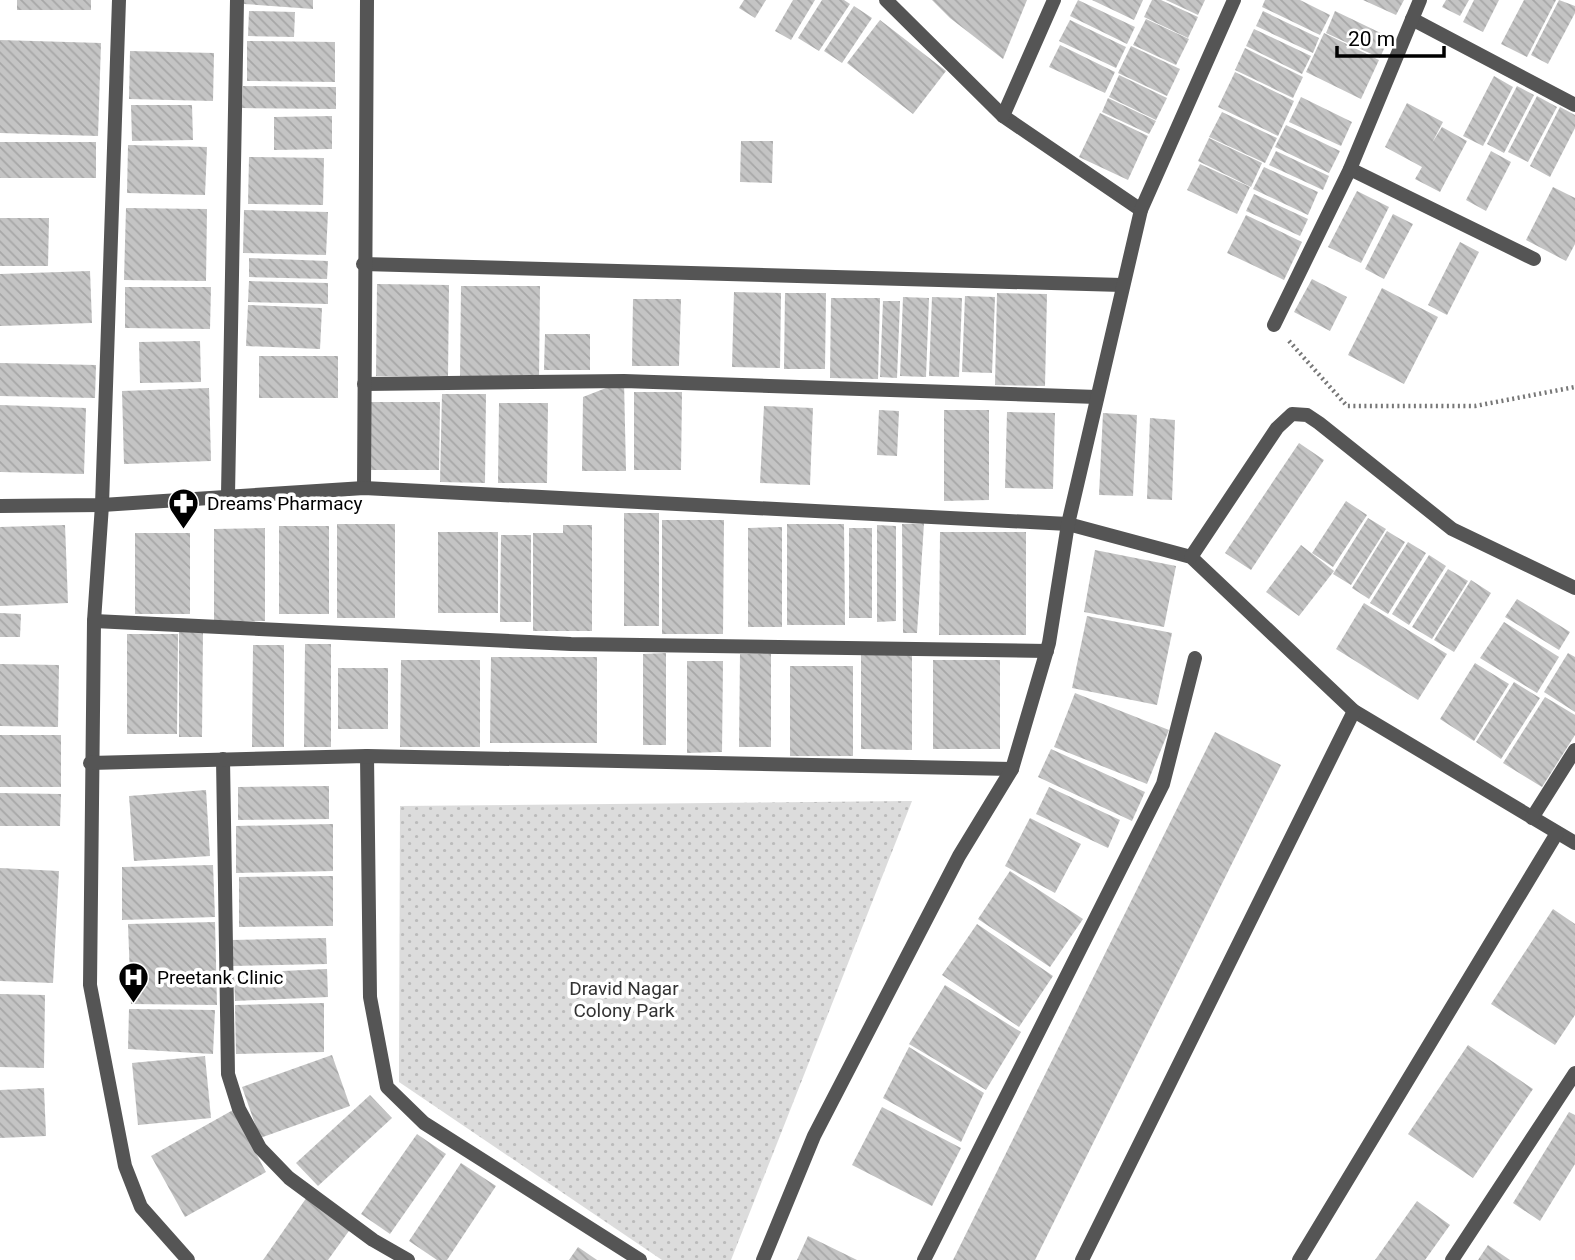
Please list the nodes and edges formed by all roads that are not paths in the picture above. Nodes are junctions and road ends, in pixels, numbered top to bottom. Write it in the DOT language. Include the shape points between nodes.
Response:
graph roads {
  1 [pos="119,0"];
  2 [pos="237,0"];
  3 [pos="367,0"];
  4 [pos="886,0"];
  5 [pos="1054,0"];
  6 [pos="1234,0"];
  7 [pos="1420,0"];
  8 [pos="1412,19"];
  9 [pos="1575,105"];
  10 [pos="1003,116"];
  11 [pos="1350,169"];
  12 [pos="1141,210"];
  13 [pos="1534,259"];
  14 [pos="363,264"];
  15 [pos="1122,285"];
  16 [pos="1275,325"];
  17 [pos="364,384"];
  18 [pos="1097,397"];
  19 [pos="364,488"];
  20 [pos="228,495"];
  21 [pos="102,505"];
  22 [pos="0,506"];
  23 [pos="1068,524"];
  24 [pos="1191,557"];
  25 [pos="1575,588"];
  26 [pos="94,621"];
  27 [pos="1047,651"];
  28 [pos="1195,658"];
  29 [pos="1354,711"];
  30 [pos="1575,750"];
  31 [pos="366,756"];
  32 [pos="223,759"];
  33 [pos="90,763"];
  34 [pos="1012,769"];
  35 [pos="1532,818"];
  36 [pos="1557,833"];
  37 [pos="1575,843"];
  38 [pos="1575,1073"];
  39 [pos="188,1260"];
  40 [pos="408,1260"];
  41 [pos="640,1260"];
  42 [pos="763,1260"];
  43 [pos="924,1260"];
  44 [pos="1082,1260"];
  45 [pos="1298,1260"];
  46 [pos="1452,1260"];
  1 -- 21 [label="street"];
  2 -- 20 [label="street"];
  3 -- 14 [label="street"];
  4 -- 10 [label="street"];
  5 -- 10 [label="street"];
  6 -- 12 [label="street"];
  7 -- 8 [label="street"];
  8 -- 9 [label="street"];
  8 -- 11 [label="street"];
  10 -- 12 [label="street"];
  11 -- 13 [label="street"];
  11 -- 16 [label="street"];
  12 -- 15 [label="street"];
  14 -- 15 [label="street"];
  14 -- 17 [label="street"];
  15 -- 18 [label="street"];
  17 -- 18 [label="street" via="624,381"];
  17 -- 19 [label="street"];
  18 -- 23 [label="street"];
  19 -- 20 [label="street"];
  19 -- 23 [label="street"];
  20 -- 21 [label="street"];
  21 -- 22 [label="street"];
  21 -- 26 [label="street"];
  23 -- 24 [label="street"];
  23 -- 27 [label="street"];
  24 -- 25 [label="street" via="1277,428 1292,414 1307,415 1452,529"];
  24 -- 29 [label="street"];
  26 -- 27 [label="street" via="571,644"];
  26 -- 33 [label="street"];
  27 -- 34 [label="street"];
  28 -- 43 [label="street" via="1163,784"];
  29 -- 35 [label="street"];
  29 -- 44 [label="street"];
  30 -- 35 [label="street"];
  31 -- 32 [label="street"];
  31 -- 34 [label="street"];
  31 -- 41 [label="street" via="370,997 387,1087 424,1124"];
  32 -- 33 [label="street"];
  32 -- 40 [label="street" via="228,1074 239,1109 260,1148 289,1178"];
  33 -- 39 [label="street" via="90,985 125,1166 141,1207"];
  34 -- 42 [label="street" via="959,856 814,1136"];
  35 -- 36 [label="street"];
  36 -- 37 [label="street"];
  36 -- 45 [label="street"];
  38 -- 46 [label="street"];
}
